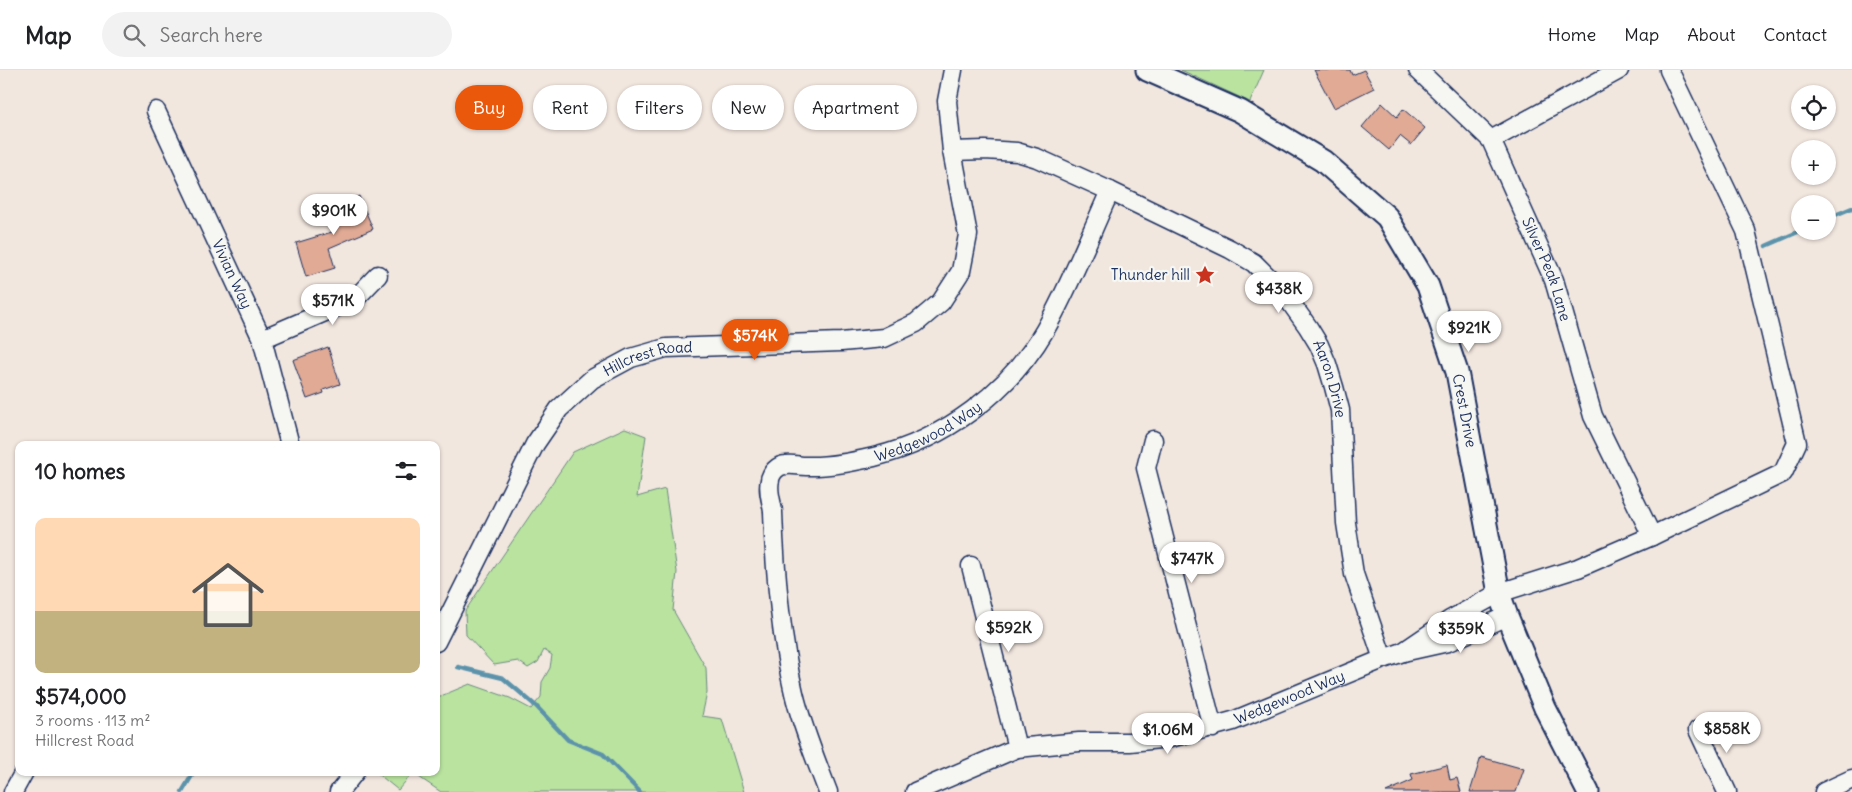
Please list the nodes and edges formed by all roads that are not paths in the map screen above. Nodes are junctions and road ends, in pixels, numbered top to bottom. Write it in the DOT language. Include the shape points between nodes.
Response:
graph roads {
  1 [pos="953,70"];
  2 [pos="1147,70"];
  3 [pos="1418,70"];
  4 [pos="1620,70"];
  5 [pos="1669,70"];
  6 [pos="156,111"];
  7 [pos="1491,140"];
  8 [pos="952,151"];
  9 [pos="1110,191"];
  10 [pos="378,275"];
  11 [pos="262,339"];
  12 [pos="1153,440"];
  13 [pos="289,441"];
  14 [pos="1652,536"];
  15 [pos="971,566"];
  16 [pos="1499,593"];
  17 [pos="1507,616"];
  18 [pos="440,634"];
  19 [pos="1444,634"];
  20 [pos="1383,659"];
  21 [pos="1213,728"];
  22 [pos="1698,730"];
  23 [pos="1017,748"];
  24 [pos="22,776"];
  25 [pos="353,776"];
  26 [pos="1852,779"];
  27 [pos="13,792"];
  28 [pos="339,792"];
  29 [pos="828,792"];
  30 [pos="915,792"];
  31 [pos="1588,792"];
  32 [pos="1727,792"];
  33 [pos="1824,792"];
  1 -- 8 [label="street, Hillcrest Road" via="947,101"];
  2 -- 16 [label="street, Crest Drive" via="1240,111 1323,160 1387,217 1428,286 1457,372"];
  3 -- 7 [label="street"];
  4 -- 7 [label="street"];
  5 -- 14 [label="street" via="1746,231 1796,443 1783,473"];
  6 -- 11 [label="street, Vivian Way"];
  7 -- 14 [label="street, Silver Peak Lane" via="1554,280 1593,416"];
  8 -- 9 [label="street, Aaron Drive" via="1017,152"];
  8 -- 18 [label="street, Hillcrest Road" via="968,235 961,271 941,302 916,323 884,338 666,348 631,358 592,379 559,409 535,444"];
  9 -- 20 [label="street, Aaron Drive" via="1206,236 1254,263 1283,292 1308,327 1328,364 1340,410 1346,523 1354,574"];
  9 -- 29 [label="street, Wedgewood Way" via="1045,330 1011,376 984,400 948,426 904,448 861,460 783,465 774,470 769,490 781,626 794,694"];
  10 -- 11 [label="street" via="355,299"];
  11 -- 13 [label="street, Vivian Way"];
  12 -- 21 [label="street" via="1146,468"];
  14 -- 16 [label="street" via="1578,568"];
  15 -- 23 [label="street"];
  16 -- 17 [label="street, Crest Drive"];
  16 -- 19 [label="street, Wedgewood Way"];
  17 -- 19 [label="street, Wedgewood Way"];
  17 -- 31 [label="street, Crest Drive" via="1545,708"];
  19 -- 20 [label="street, Wedgewood Way"];
  20 -- 21 [label="street, Wedgewood Way"];
  21 -- 23 [label="street, Wedgewood Way" via="1170,738"];
  22 -- 32 [label="street"];
  23 -- 30 [label="street, Wedgewood Way"];
  24 -- 27 [label="street"];
  25 -- 28 [label="street"];
  26 -- 33 [label="street"];
}
